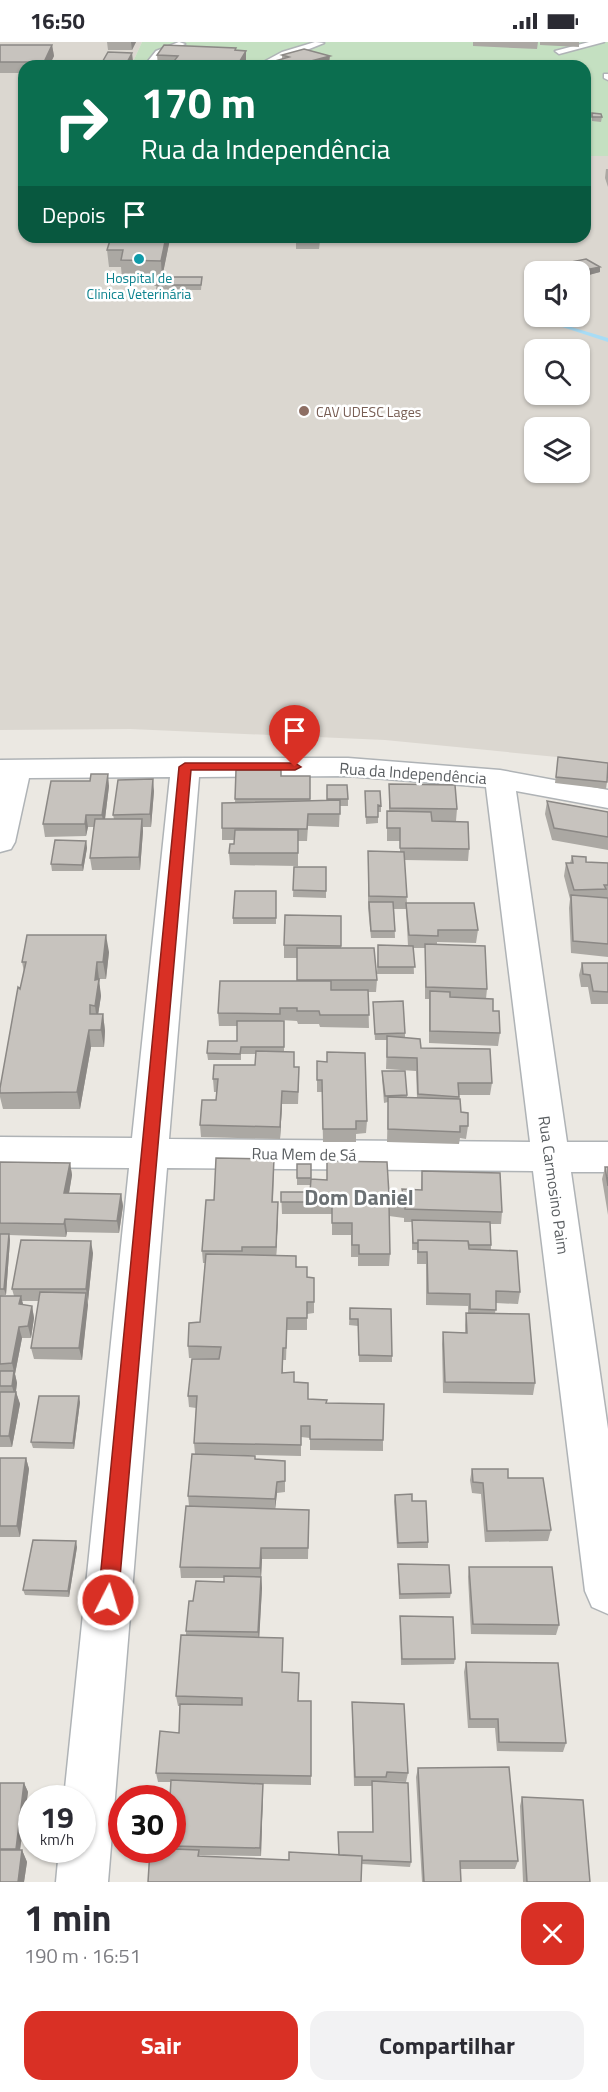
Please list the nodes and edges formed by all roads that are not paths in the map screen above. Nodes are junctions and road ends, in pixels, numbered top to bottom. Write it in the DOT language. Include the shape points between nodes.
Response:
graph roads {
  1 [pos="600,42"];
  2 [pos="320,43"];
  3 [pos="181,44"];
  4 [pos="559,51"];
  5 [pos="153,60"];
  6 [pos="272,60"];
  7 [pos="185,767"];
  8 [pos="8,769"];
  9 [pos="500,779"];
  10 [pos="608,799"];
  11 [pos="0,842"];
  12 [pos="0,1152"];
  13 [pos="149,1153"];
  14 [pos="550,1157"];
  15 [pos="608,1157"];
  16 [pos="608,1591"];
  17 [pos="82,1882"];
  1 -- 4 [label="lane"];
  2 -- 6 [label="lane"];
  3 -- 5 [label="lane" via="159,53"];
  7 -- 8 [label="street, Rua da Independência"];
  7 -- 9 [label="street, Rua da Independência" via="348,767"];
  7 -- 13 [label="street"];
  8 -- 11 [label="street"];
  9 -- 10 [label="street, Rua da Independência"];
  9 -- 14 [label="street, Rua Carmosino Paim"];
  12 -- 13 [label="street, Rua Mem de Sá"];
  13 -- 14 [label="street, Rua Mem de Sá"];
  13 -- 17 [label="street"];
  14 -- 15 [label="street, Rua Mem de Sá"];
  14 -- 16 [label="street, Rua Carmosino Paim"];
}
